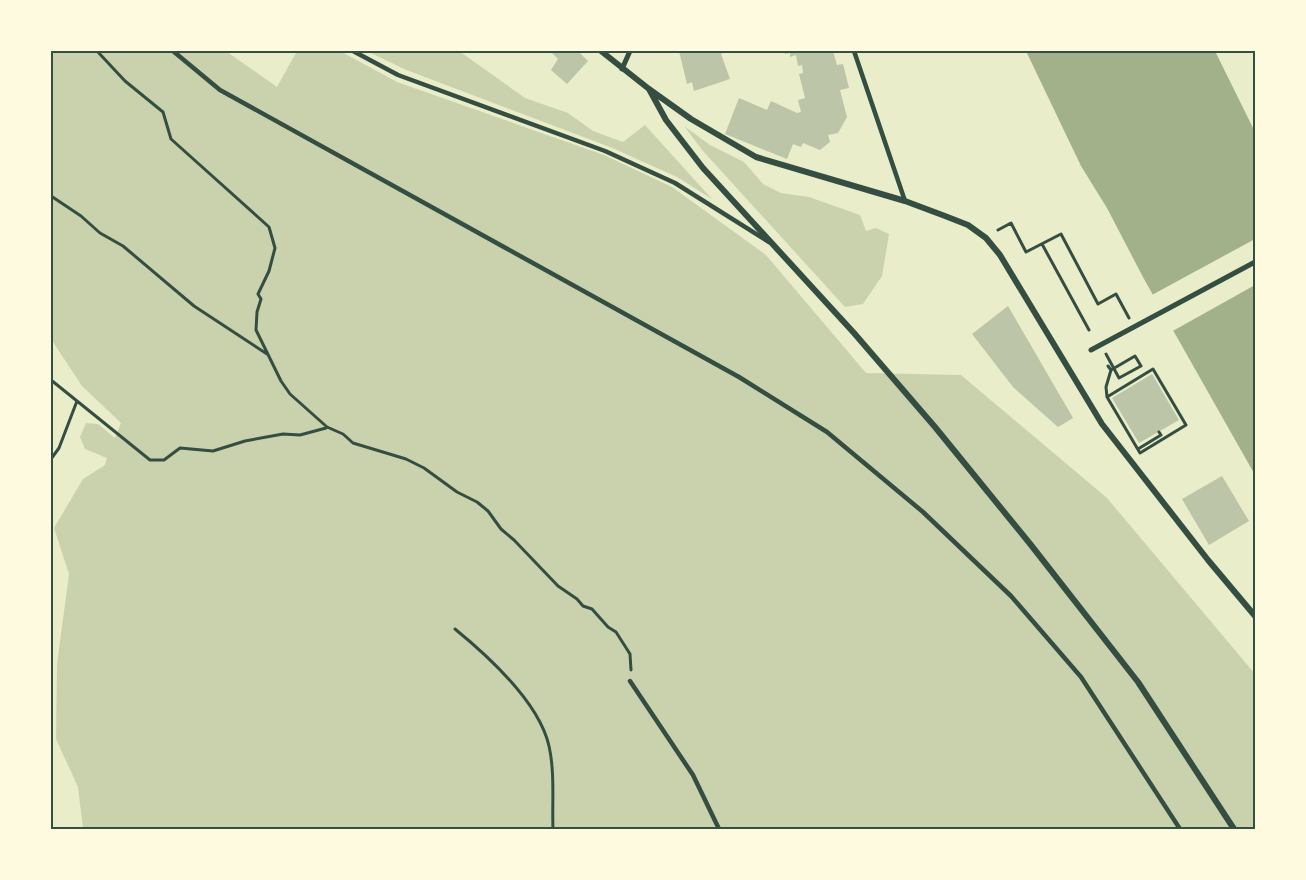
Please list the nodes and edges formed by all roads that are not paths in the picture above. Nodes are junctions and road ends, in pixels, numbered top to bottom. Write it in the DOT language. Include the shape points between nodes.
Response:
graph roads {
  1 [pos="173,51"];
  2 [pos="353,51"];
  3 [pos="601,51"];
  4 [pos="630,51"];
  5 [pos="854,51"];
  6 [pos="622,69"];
  7 [pos="649,89"];
  8 [pos="904,201"];
  9 [pos="776,246"];
  10 [pos="1255,262"];
  11 [pos="1091,350"];
  12 [pos="1255,616"];
  13 [pos="630,681"];
  14 [pos="719,829"];
  15 [pos="1180,829"];
  16 [pos="1234,829"];
  1 -- 15 [label="lane" via="220,90 740,377 827,432 923,512 1011,596 1080,676"];
  2 -- 9 [label="lane" via="398,75 605,151 675,183"];
  3 -- 6 [label="street"];
  4 -- 6 [label="street"];
  5 -- 8 [label="lane"];
  6 -- 7 [label="street"];
  7 -- 8 [label="street" via="756,157"];
  7 -- 9 [label="street" via="666,120 703,168"];
  8 -- 12 [label="street" via="968,225 986,238 1101,424"];
  9 -- 16 [label="street" via="935,427 1038,554 1138,682"];
  10 -- 11 [label="street"];
  13 -- 14 [label="lane" via="693,775"];
}
